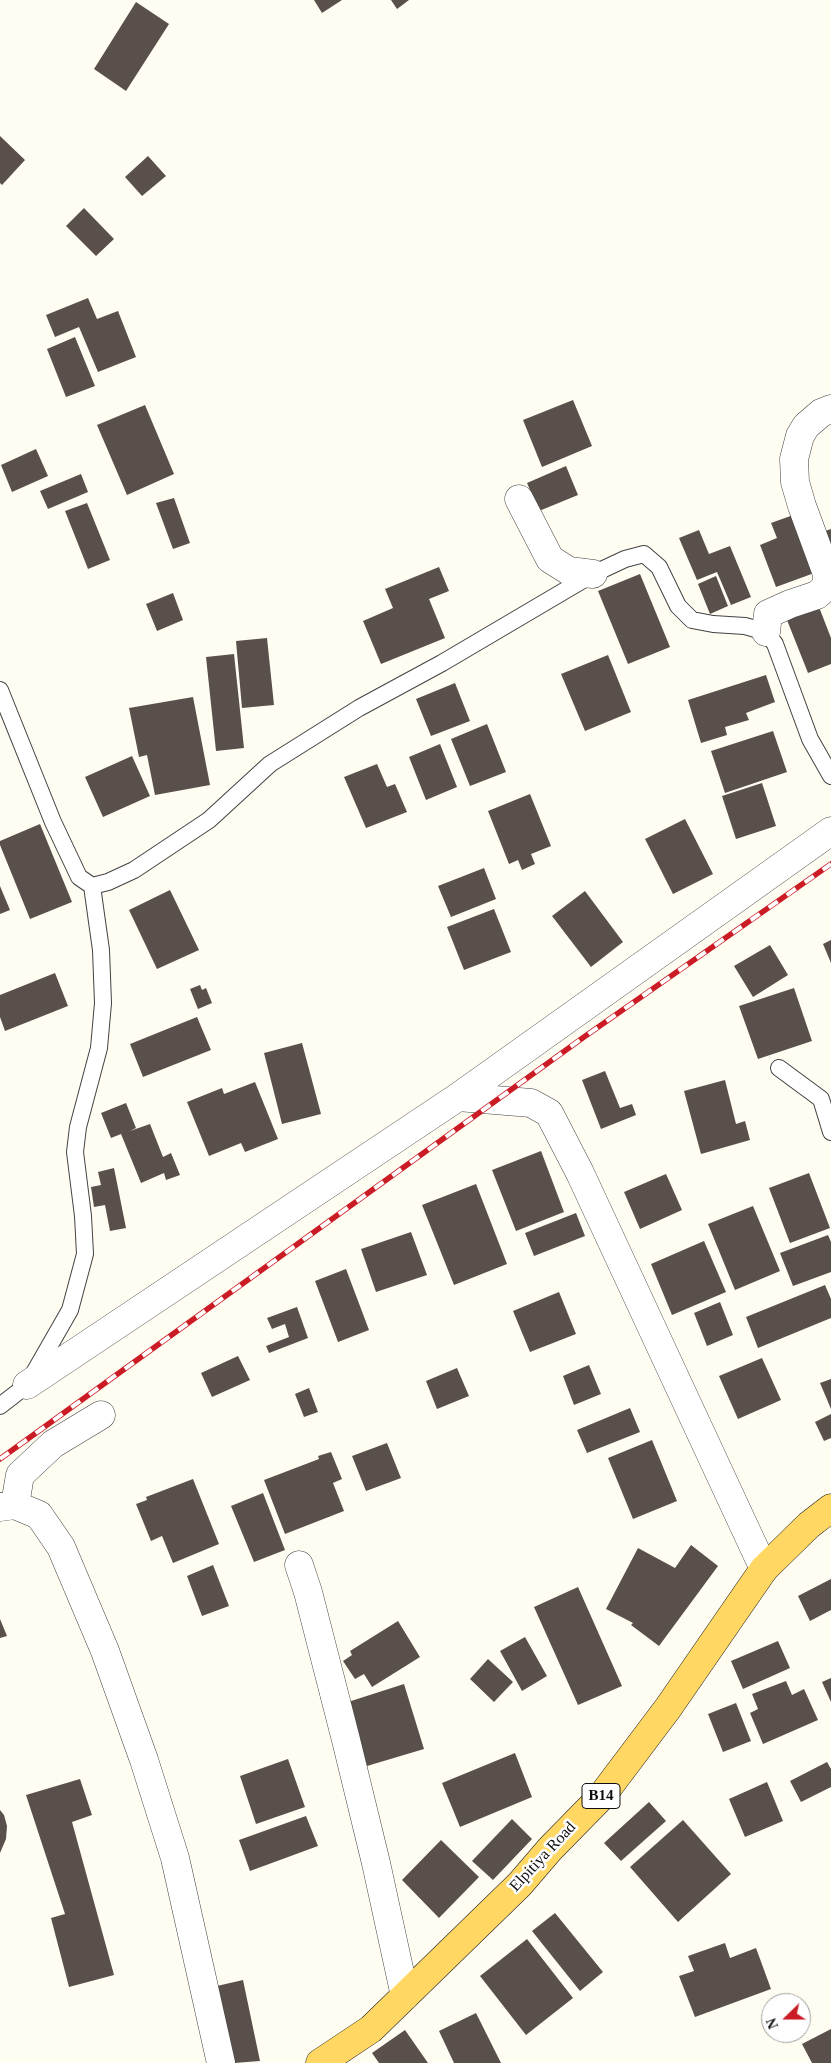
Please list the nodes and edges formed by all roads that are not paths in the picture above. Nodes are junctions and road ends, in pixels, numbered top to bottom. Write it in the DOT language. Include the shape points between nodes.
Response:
graph roads {
  1 [pos="831,409"];
  2 [pos="519,499"];
  3 [pos="593,574"];
  4 [pos="766,632"];
  5 [pos="0,690"];
  6 [pos="831,776"];
  7 [pos="831,831"];
  8 [pos="92,886"];
  9 [pos="779,1068"];
  10 [pos="458,1097"];
  11 [pos="831,1132"];
  12 [pos="27,1384"];
  13 [pos="0,1406"];
  14 [pos="101,1414"];
  15 [pos="8,1506"];
  16 [pos="831,1508"];
  17 [pos="299,1564"];
  18 [pos="764,1569"];
  19 [pos="405,1996"];
  20 [pos="221,2063"];
  21 [pos="320,2063"];
  1 -- 4 [label="street" via="806,426 794,459 795,482 827,574 826,587 817,596 768,614"];
  2 -- 3 [label="street" via="550,559 569,571"];
  3 -- 4 [label="lane" via="644,554 659,567 678,606 692,620 745,626"];
  3 -- 8 [label="lane" via="442,664 359,708 270,764 209,820 142,864 108,882"];
  4 -- 6 [label="lane" via="775,644 810,738"];
  5 -- 8 [label="lane" via="75,870"];
  7 -- 10 [label="street"];
  8 -- 12 [label="lane" via="101,950 103,1004 99,1048 78,1127 75,1152 85,1254 70,1310"];
  9 -- 11 [label="lane" via="821,1099"];
  10 -- 12 [label="street"];
  10 -- 18 [label="street" via="531,1103 549,1113"];
  12 -- 13 [label="lane"];
  14 -- 15 [label="street" via="53,1444 20,1475"];
  15 -- 20 [label="street" via="39,1515 61,1547 105,1651 175,1858"];
  16 -- 18 [label="main road, Elpitiya Road / B14"];
  17 -- 19 [label="street" via="346,1740"];
  18 -- 19 [label="main road, Elpitiya Road / B14" via="668,1708 601,1797 520,1884"];
  19 -- 21 [label="main road, Elpitiya Road / B14" via="371,2028"];
}
